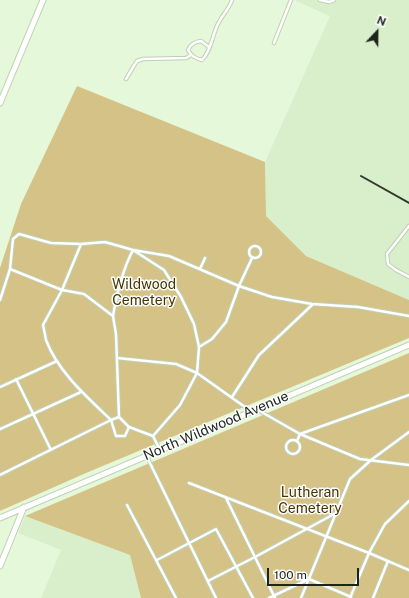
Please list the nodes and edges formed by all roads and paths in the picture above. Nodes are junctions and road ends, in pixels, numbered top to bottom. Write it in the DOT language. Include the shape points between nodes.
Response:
graph roads {
  1 [pos="43,0"];
  2 [pos="232,0"];
  3 [pos="291,0"];
  4 [pos="320,0"];
  5 [pos="334,0"];
  6 [pos="274,43"];
  7 [pos="209,47"];
  8 [pos="191,55"];
  9 [pos="126,79"];
  10 [pos="1,96"];
  11 [pos="0,103"];
  12 [pos="409,226"];
  13 [pos="81,244"];
  14 [pos="133,250"];
  15 [pos="205,258"];
  16 [pos="252,258"];
  17 [pos="10,269"];
  18 [pos="200,269"];
  19 [pos="409,276"];
  20 [pos="239,286"];
  21 [pos="62,290"];
  22 [pos="0,300"];
  23 [pos="312,304"];
  24 [pos="113,316"];
  25 [pos="409,316"];
  26 [pos="409,345"];
  27 [pos="199,348"];
  28 [pos="117,358"];
  29 [pos="57,361"];
  30 [pos="197,373"];
  31 [pos="16,380"];
  32 [pos="0,387"];
  33 [pos="81,392"];
  34 [pos="409,395"];
  35 [pos="232,397"];
  36 [pos="255,411"];
  37 [pos="34,413"];
  38 [pos="119,417"];
  39 [pos="111,420"];
  40 [pos="129,427"];
  41 [pos="0,429"];
  42 [pos="409,432"];
  43 [pos="300,434"];
  44 [pos="154,436"];
  45 [pos="297,441"];
  46 [pos="51,450"];
  47 [pos="160,450"];
  48 [pos="146,456"];
  49 [pos="371,460"];
  50 [pos="409,465"];
  51 [pos="0,475"];
  52 [pos="189,483"];
  53 [pos="226,497"];
  54 [pos="409,501"];
  55 [pos="127,505"];
  56 [pos="24,507"];
  57 [pos="337,513"];
  58 [pos="0,518"];
  59 [pos="308,529"];
  60 [pos="327,537"];
  61 [pos="189,543"];
  62 [pos="369,553"];
  63 [pos="255,558"];
  64 [pos="157,560"];
  65 [pos="388,561"];
  66 [pos="1,562"];
  67 [pos="236,567"];
  68 [pos="409,570"];
  69 [pos="309,579"];
  70 [pos="208,581"];
  71 [pos="274,597"];
  72 [pos="176,598"];
  73 [pos="216,598"];
  74 [pos="253,598"];
  75 [pos="269,598"];
  76 [pos="301,598"];
  77 [pos="351,598"];
  78 [pos="373,598"];
  1 -- 10 [label="street"];
  2 -- 7 [label="lane" via="230,7 219,20"];
  3 -- 6 [label="lane"];
  4 -- 5 [label="lane"];
  7 -- 8 [label="lane" via="207,55 202,60"];
  7 -- 8 [label="lane" via="201,41 195,42 188,50"];
  8 -- 9 [label="lane" via="186,58 137,61"];
  10 -- 11 [label="street"];
  12 -- 19 [label="lane" via="387,254 388,264"];
  13 -- 14 [label="lane" via="105,242"];
  13 -- 17 [label="lane" via="51,243 19,234 13,239"];
  13 -- 21 [label="lane"];
  14 -- 18 [label="lane" via="169,256"];
  14 -- 24 [label="lane" via="117,292"];
  14 -- 27 [label="lane" via="164,270 194,324"];
  15 -- 18 [label="lane"];
  16 -- 16 [label="lane" via="261,254 257,246 249,251"];
  16 -- 20 [label="lane"];
  17 -- 21 [label="lane"];
  17 -- 22 [label="lane"];
  18 -- 20 [label="lane"];
  20 -- 23 [label="lane" via="272,297"];
  20 -- 27 [label="lane" via="226,322 212,339"];
  21 -- 24 [label="lane" via="84,294"];
  21 -- 29 [label="lane" via="43,324 46,340"];
  23 -- 25 [label="lane" via="358,307"];
  23 -- 35 [label="lane" via="259,356"];
  24 -- 28 [label="lane"];
  26 -- 36 [label="street, North Wildwood Avenue"];
  27 -- 30 [label="lane"];
  28 -- 30 [label="lane" via="176,364"];
  28 -- 38 [label="lane"];
  29 -- 31 [label="lane"];
  29 -- 33 [label="lane"];
  30 -- 35 [label="lane"];
  30 -- 44 [label="lane" via="180,405"];
  31 -- 32 [label="lane"];
  31 -- 37 [label="lane"];
  33 -- 37 [label="lane"];
  33 -- 39 [label="lane"];
  34 -- 43 [label="lane"];
  35 -- 36 [label="lane"];
  36 -- 43 [label="lane"];
  36 -- 47 [label="street, North Wildwood Avenue"];
  37 -- 41 [label="lane"];
  37 -- 46 [label="lane"];
  38 -- 39 [label="lane"];
  38 -- 40 [label="lane"];
  39 -- 40 [label="lane" via="116,436 125,436"];
  39 -- 46 [label="lane"];
  40 -- 44 [label="lane"];
  42 -- 49 [label="lane"];
  43 -- 45 [label="lane"];
  43 -- 49 [label="lane" via="360,459"];
  44 -- 47 [label="lane"];
  45 -- 45 [label="lane" via="300,450 297,454 290,454 286,448 287,444 292,440"];
  46 -- 51 [label="lane"];
  47 -- 48 [label="street, North Wildwood Avenue"];
  48 -- 56 [label="street, North Wildwood Avenue"];
  48 -- 61 [label="lane"];
  49 -- 50 [label="lane"];
  49 -- 57 [label="lane" via="350,479"];
  52 -- 53 [label="lane"];
  53 -- 59 [label="lane"];
  53 -- 63 [label="lane"];
  54 -- 62 [label="lane" via="384,524"];
  55 -- 64 [label="lane"];
  56 -- 58 [label="street, North Wildwood Avenue"];
  56 -- 66 [label="street"];
  57 -- 59 [label="lane"];
  57 -- 60 [label="lane"];
  59 -- 60 [label="lane"];
  59 -- 63 [label="lane"];
  60 -- 62 [label="lane"];
  60 -- 69 [label="lane"];
  61 -- 64 [label="lane"];
  61 -- 67 [label="lane" via="216,529"];
  61 -- 70 [label="lane"];
  62 -- 65 [label="lane"];
  62 -- 77 [label="lane"];
  63 -- 67 [label="lane"];
  63 -- 71 [label="lane"];
  64 -- 72 [label="lane"];
  65 -- 68 [label="lane"];
  65 -- 78 [label="lane"];
  67 -- 70 [label="lane"];
  67 -- 74 [label="lane"];
  69 -- 71 [label="lane"];
  69 -- 76 [label="lane"];
  69 -- 77 [label="lane"];
  70 -- 73 [label="lane"];
  71 -- 75 [label="lane"];
}
